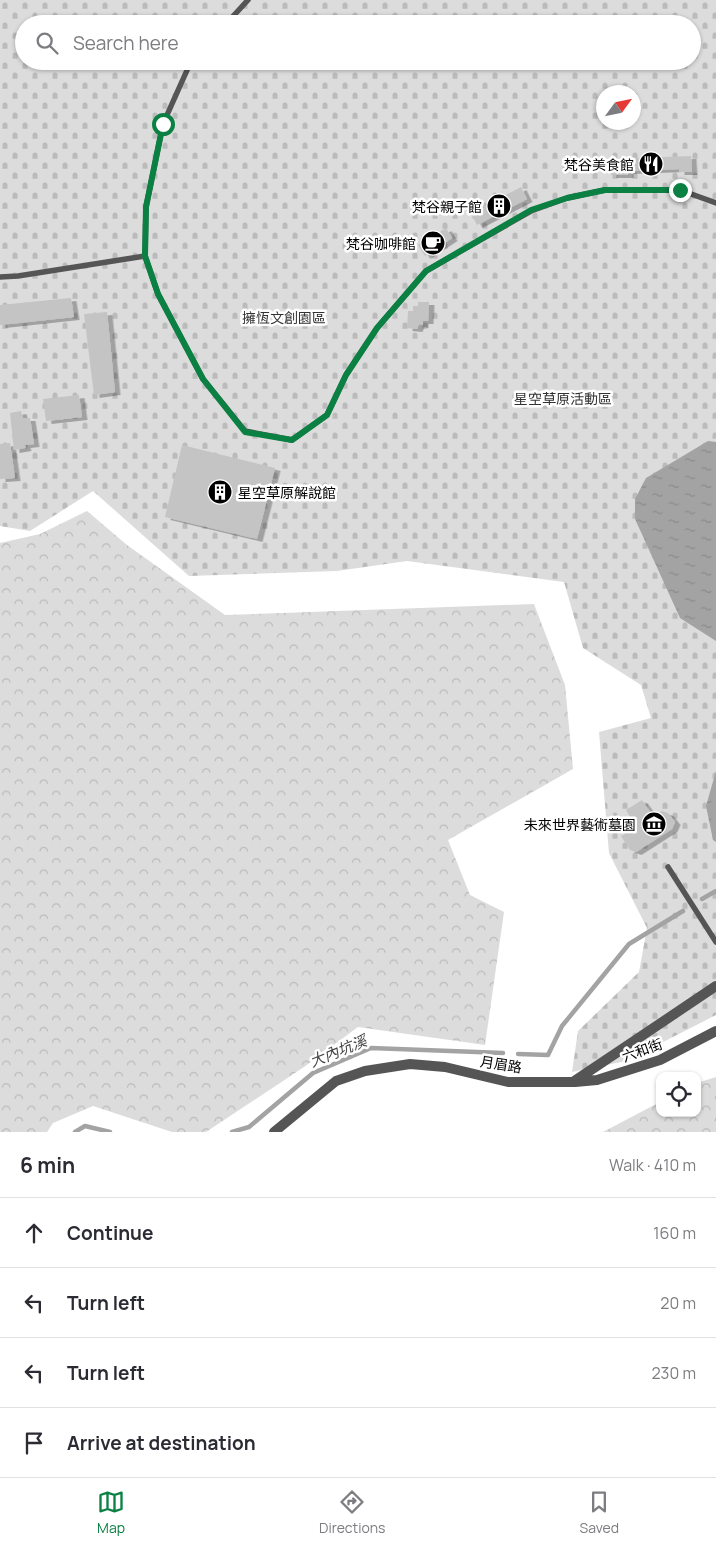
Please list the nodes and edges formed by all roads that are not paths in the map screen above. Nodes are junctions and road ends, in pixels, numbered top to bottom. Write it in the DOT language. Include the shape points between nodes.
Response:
graph roads {
  1 [pos="248,0"];
  2 [pos="234,15"];
  3 [pos="187,70"];
  4 [pos="716,203"];
  5 [pos="145,256"];
  6 [pos="0,277"];
  7 [pos="668,867"];
  8 [pos="716,942"];
  9 [pos="716,986"];
  10 [pos="716,1031"];
  11 [pos="573,1082"];
  12 [pos="274,1132"];
  1 -- 2 [label="lane"];
  3 -- 5 [label="lane" via="163,124 146,207"];
  4 -- 5 [label="lane" via="680,190 605,190 531,210 426,271 377,328 346,375 327,415 292,440 245,432 203,379 158,294"];
  5 -- 6 [label="lane"];
  7 -- 8 [label="lane"];
  9 -- 11 [label="street"];
  10 -- 11 [label="street, 六和街" via="660,1060 597,1080"];
  11 -- 12 [label="street, 月眉路" via="508,1082 445,1067 410,1064 365,1071 336,1081"];
}
